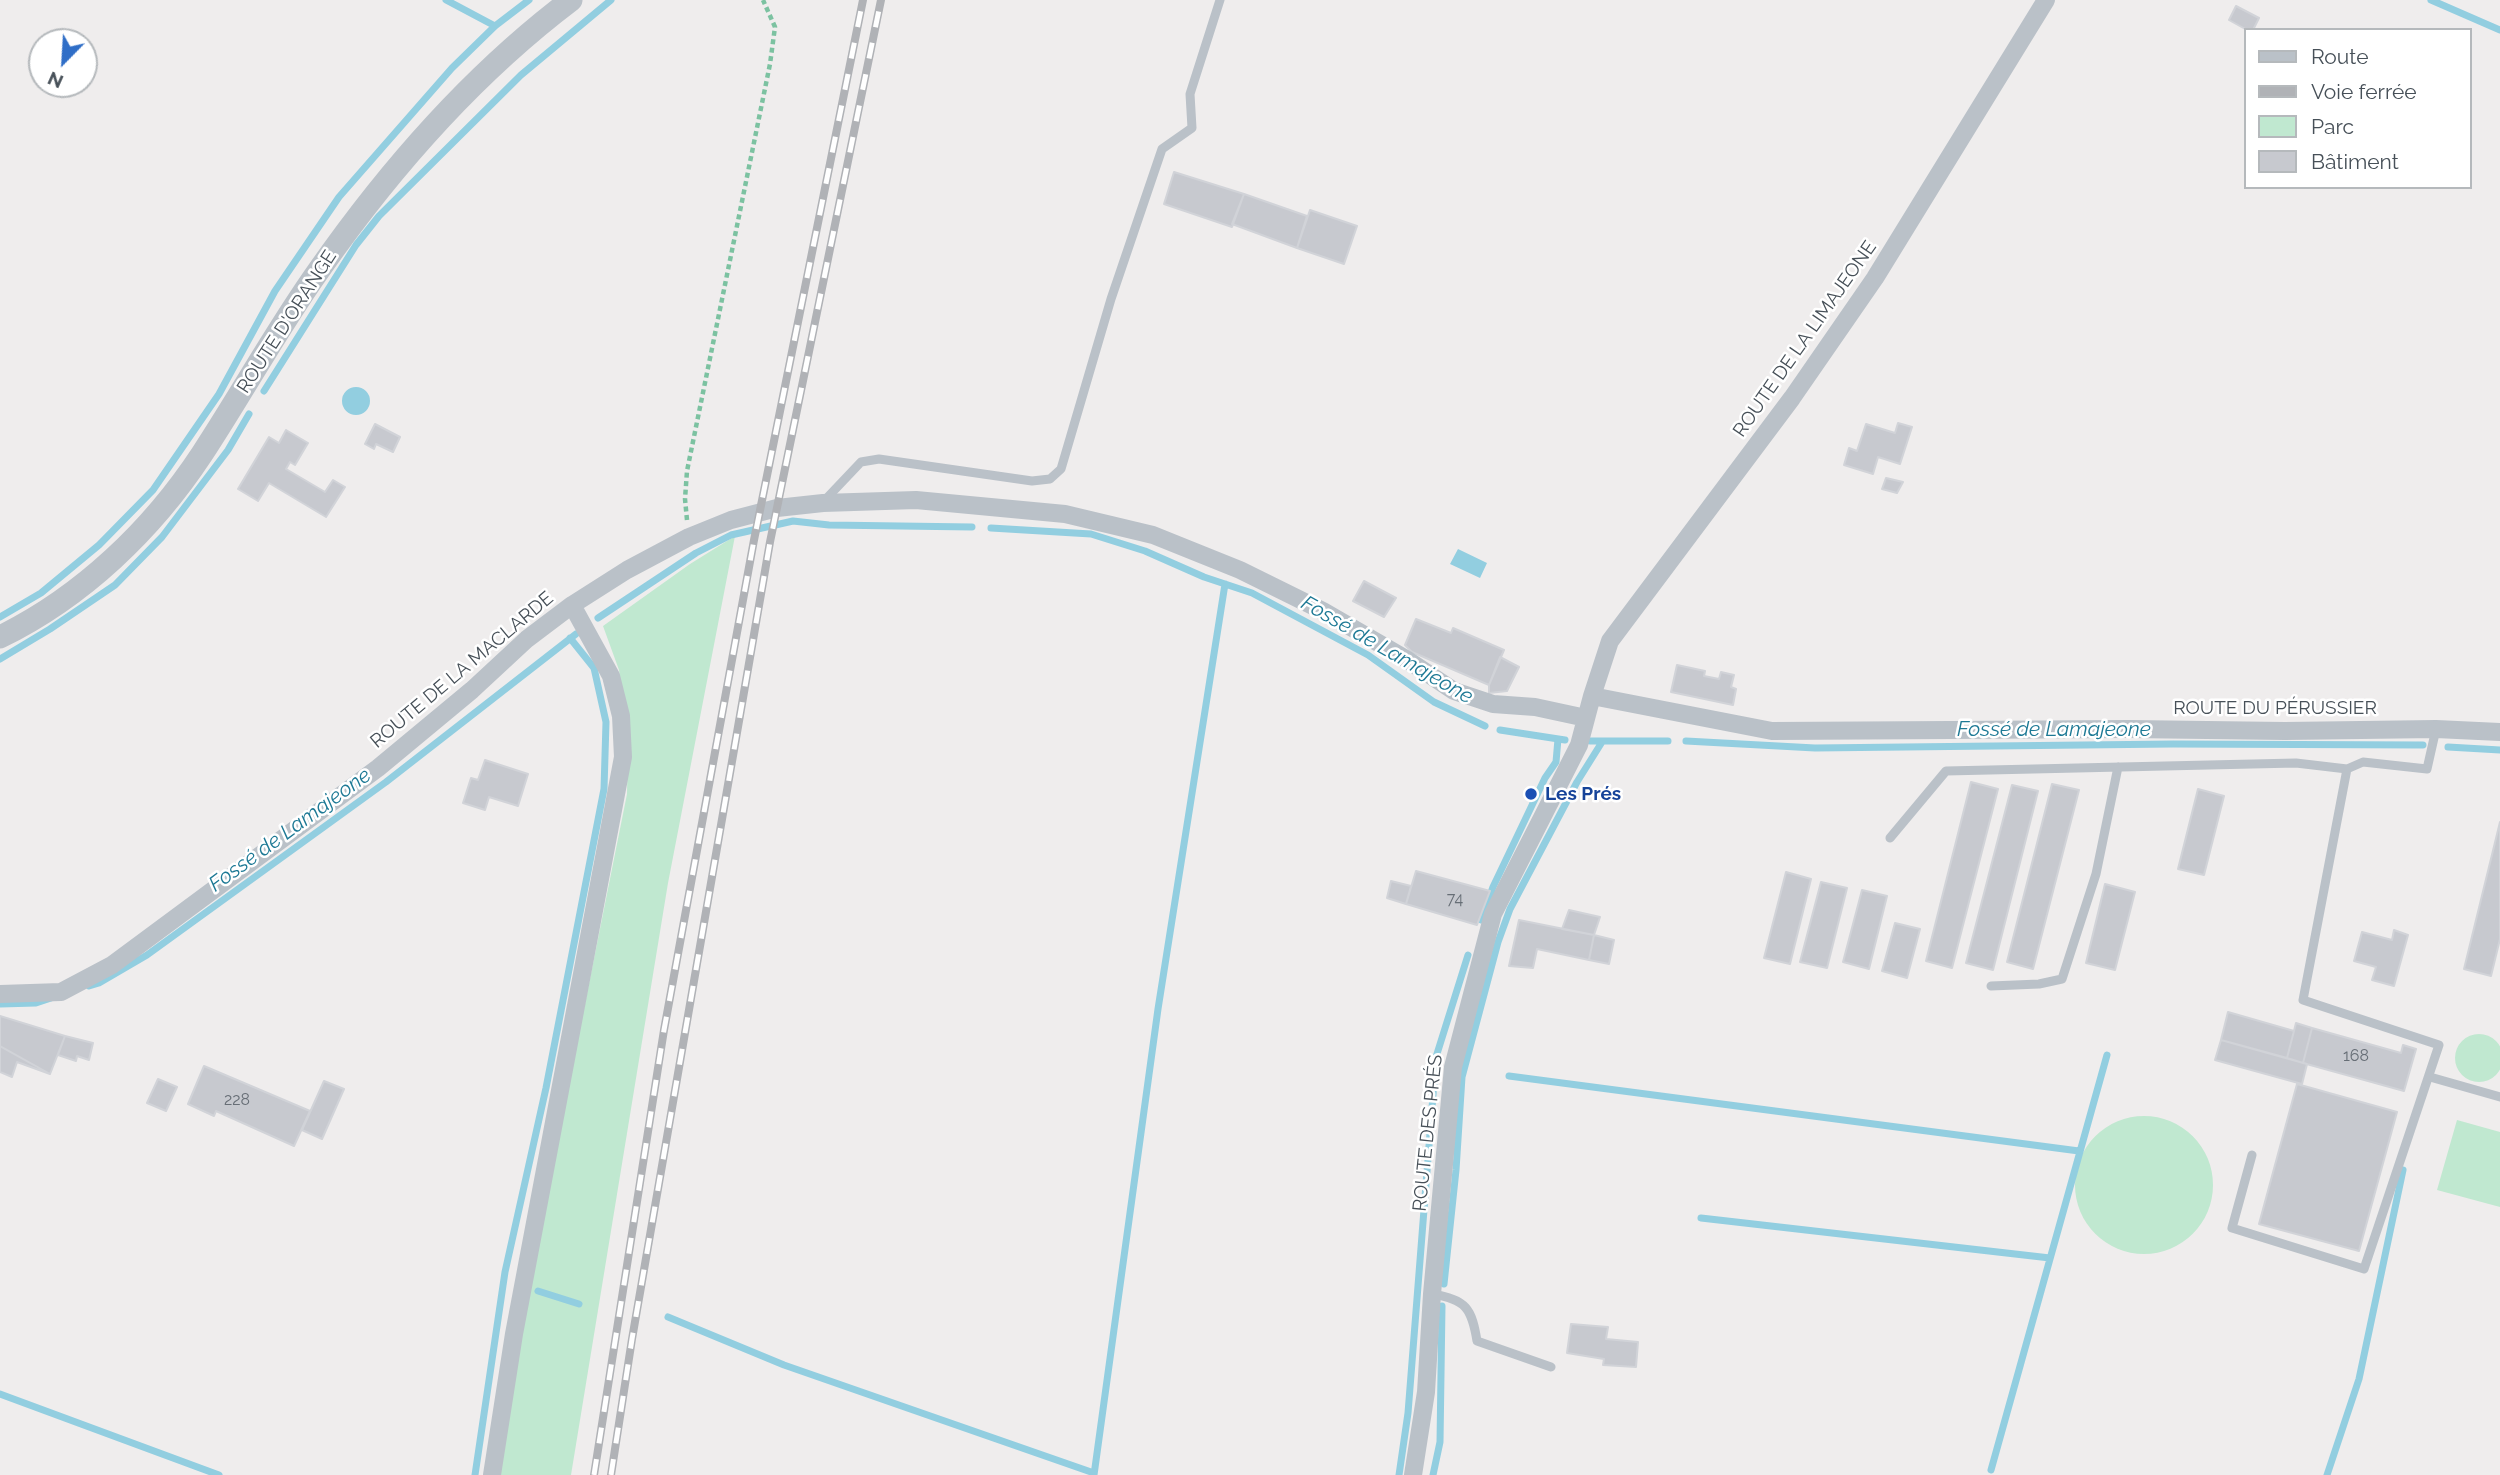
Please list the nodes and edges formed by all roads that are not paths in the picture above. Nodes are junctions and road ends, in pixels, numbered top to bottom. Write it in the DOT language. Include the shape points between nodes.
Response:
graph roads {
  1 [pos="572,0"];
  2 [pos="1220,0"];
  3 [pos="2046,0"];
  4 [pos="822,503"];
  5 [pos="572,605"];
  6 [pos="0,637"];
  7 [pos="1592,696"];
  8 [pos="1586,718"];
  9 [pos="2436,729"];
  10 [pos="2500,732"];
  11 [pos="2118,767"];
  12 [pos="2347,768"];
  13 [pos="1890,838"];
  14 [pos="1991,986"];
  15 [pos="0,994"];
  16 [pos="2430,1077"];
  17 [pos="2500,1097"];
  18 [pos="2252,1155"];
  19 [pos="1432,1294"];
  20 [pos="1551,1367"];
  21 [pos="492,1475"];
  22 [pos="1413,1475"];
  1 -- 6 [label="street, ROUTE D'ORANGE" via="439,121 366,205 317,273 201,456 155,516 69,597"];
  2 -- 4 [label="lane" via="1190,94 1192,128 1162,149 1061,469 1050,479 1032,481 879,459 861,462"];
  3 -- 7 [label="street, ROUTE DE LA LIMAJEONE" via="1867,289 1793,398 1610,641"];
  4 -- 5 [label="street, ROUTE DE LA MACLARDE" via="754,514 689,537"];
  4 -- 8 [label="street, ROUTE DE LA MACLARDE" via="916,500 1003,507 1065,514 1153,536 1240,570 1323,611 1454,691 1493,704"];
  5 -- 15 [label="street, ROUTE DE LA MACLARDE" via="378,768 112,965 61,992"];
  5 -- 21 [label="street" via="611,676 621,716 623,757 514,1334"];
  7 -- 8 [label="street, ROUTE DES PRÉS"];
  7 -- 9 [label="street, ROUTE DU PÉRUSSIER" via="1772,731"];
  8 -- 19 [label="street, ROUTE DES PRÉS" via="1579,745 1493,914 1453,1067"];
  9 -- 10 [label="street, ROUTE DU PÉRUSSIER"];
  9 -- 12 [label="lane" via="2427,769 2363,762"];
  11 -- 12 [label="lane" via="2296,763"];
  11 -- 13 [label="lane" via="1946,771"];
  11 -- 14 [label="lane" via="2096,874 2062,979"];
  12 -- 16 [label="lane" via="2303,1000 2439,1045"];
  16 -- 17 [label="lane"];
  16 -- 18 [label="lane" via="2364,1269 2232,1228"];
  19 -- 20 [label="lane" via="1453,1297 1473,1315 1476,1341"];
  19 -- 22 [label="street, ROUTE DES PRÉS" via="1426,1392"];
}
